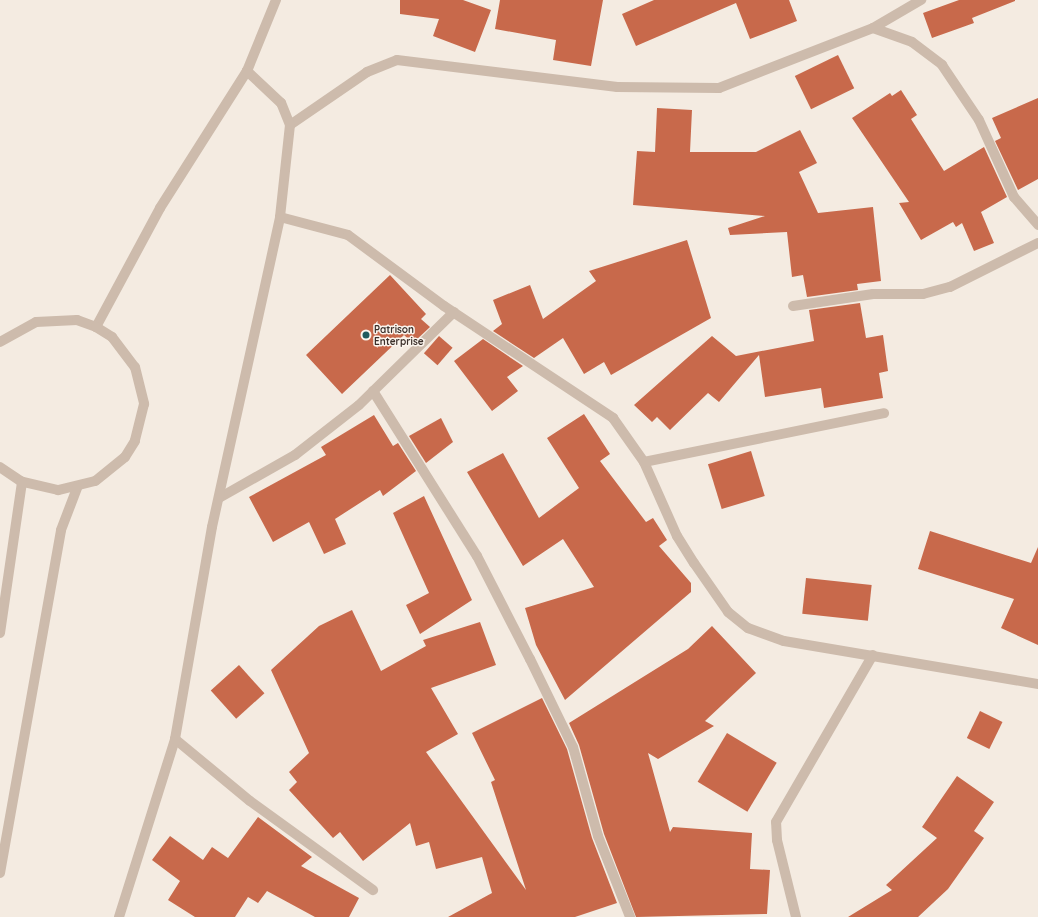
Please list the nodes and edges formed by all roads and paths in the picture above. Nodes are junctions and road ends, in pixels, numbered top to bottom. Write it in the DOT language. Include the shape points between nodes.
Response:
graph roads {
  1 [pos="276,0"];
  2 [pos="921,0"];
  3 [pos="873,28"];
  4 [pos="248,72"];
  5 [pos="290,125"];
  6 [pos="280,217"];
  7 [pos="1038,225"];
  8 [pos="1038,243"];
  9 [pos="793,306"];
  10 [pos="454,312"];
  11 [pos="96,327"];
  12 [pos="0,342"];
  13 [pos="373,391"];
  14 [pos="884,413"];
  15 [pos="644,462"];
  16 [pos="0,467"];
  17 [pos="22,482"];
  18 [pos="77,488"];
  19 [pos="219,498"];
  20 [pos="0,633"];
  21 [pos="873,655"];
  22 [pos="1038,684"];
  23 [pos="175,739"];
  24 [pos="0,873"];
  25 [pos="373,890"];
  26 [pos="119,917"];
  27 [pos="630,917"];
  28 [pos="796,917"];
  1 -- 4 [label="street"];
  2 -- 3 [label="street"];
  3 -- 5 [label="street" via="719,88 617,87 397,60 367,72"];
  3 -- 7 [label="street" via="912,42 942,65 979,120 1014,198"];
  4 -- 5 [label="street" via="281,103"];
  4 -- 11 [label="street" via="160,208"];
  5 -- 6 [label="street"];
  6 -- 10 [label="street" via="348,235"];
  6 -- 19 [label="street"];
  8 -- 9 [label="street" via="950,287 923,294 873,294"];
  10 -- 13 [label="street"];
  10 -- 15 [label="street" via="604,410"];
  11 -- 12 [label="street" via="76,320 36,322"];
  11 -- 18 [label="street" via="112,337 135,367 144,404 135,441 125,457 111,471"];
  13 -- 19 [label="street" via="295,455"];
  13 -- 27 [label="street" via="477,556 573,747 598,836"];
  14 -- 15 [label="street"];
  15 -- 21 [label="street" via="677,536 738,621 784,640"];
  16 -- 17 [label="street"];
  17 -- 18 [label="street" via="58,490"];
  17 -- 20 [label="street"];
  18 -- 24 [label="street" via="61,530"];
  19 -- 23 [label="street"];
  21 -- 22 [label="street"];
  21 -- 28 [label="street" via="776,822 777,840"];
  23 -- 25 [label="street" via="250,801"];
  23 -- 26 [label="street"];
}
